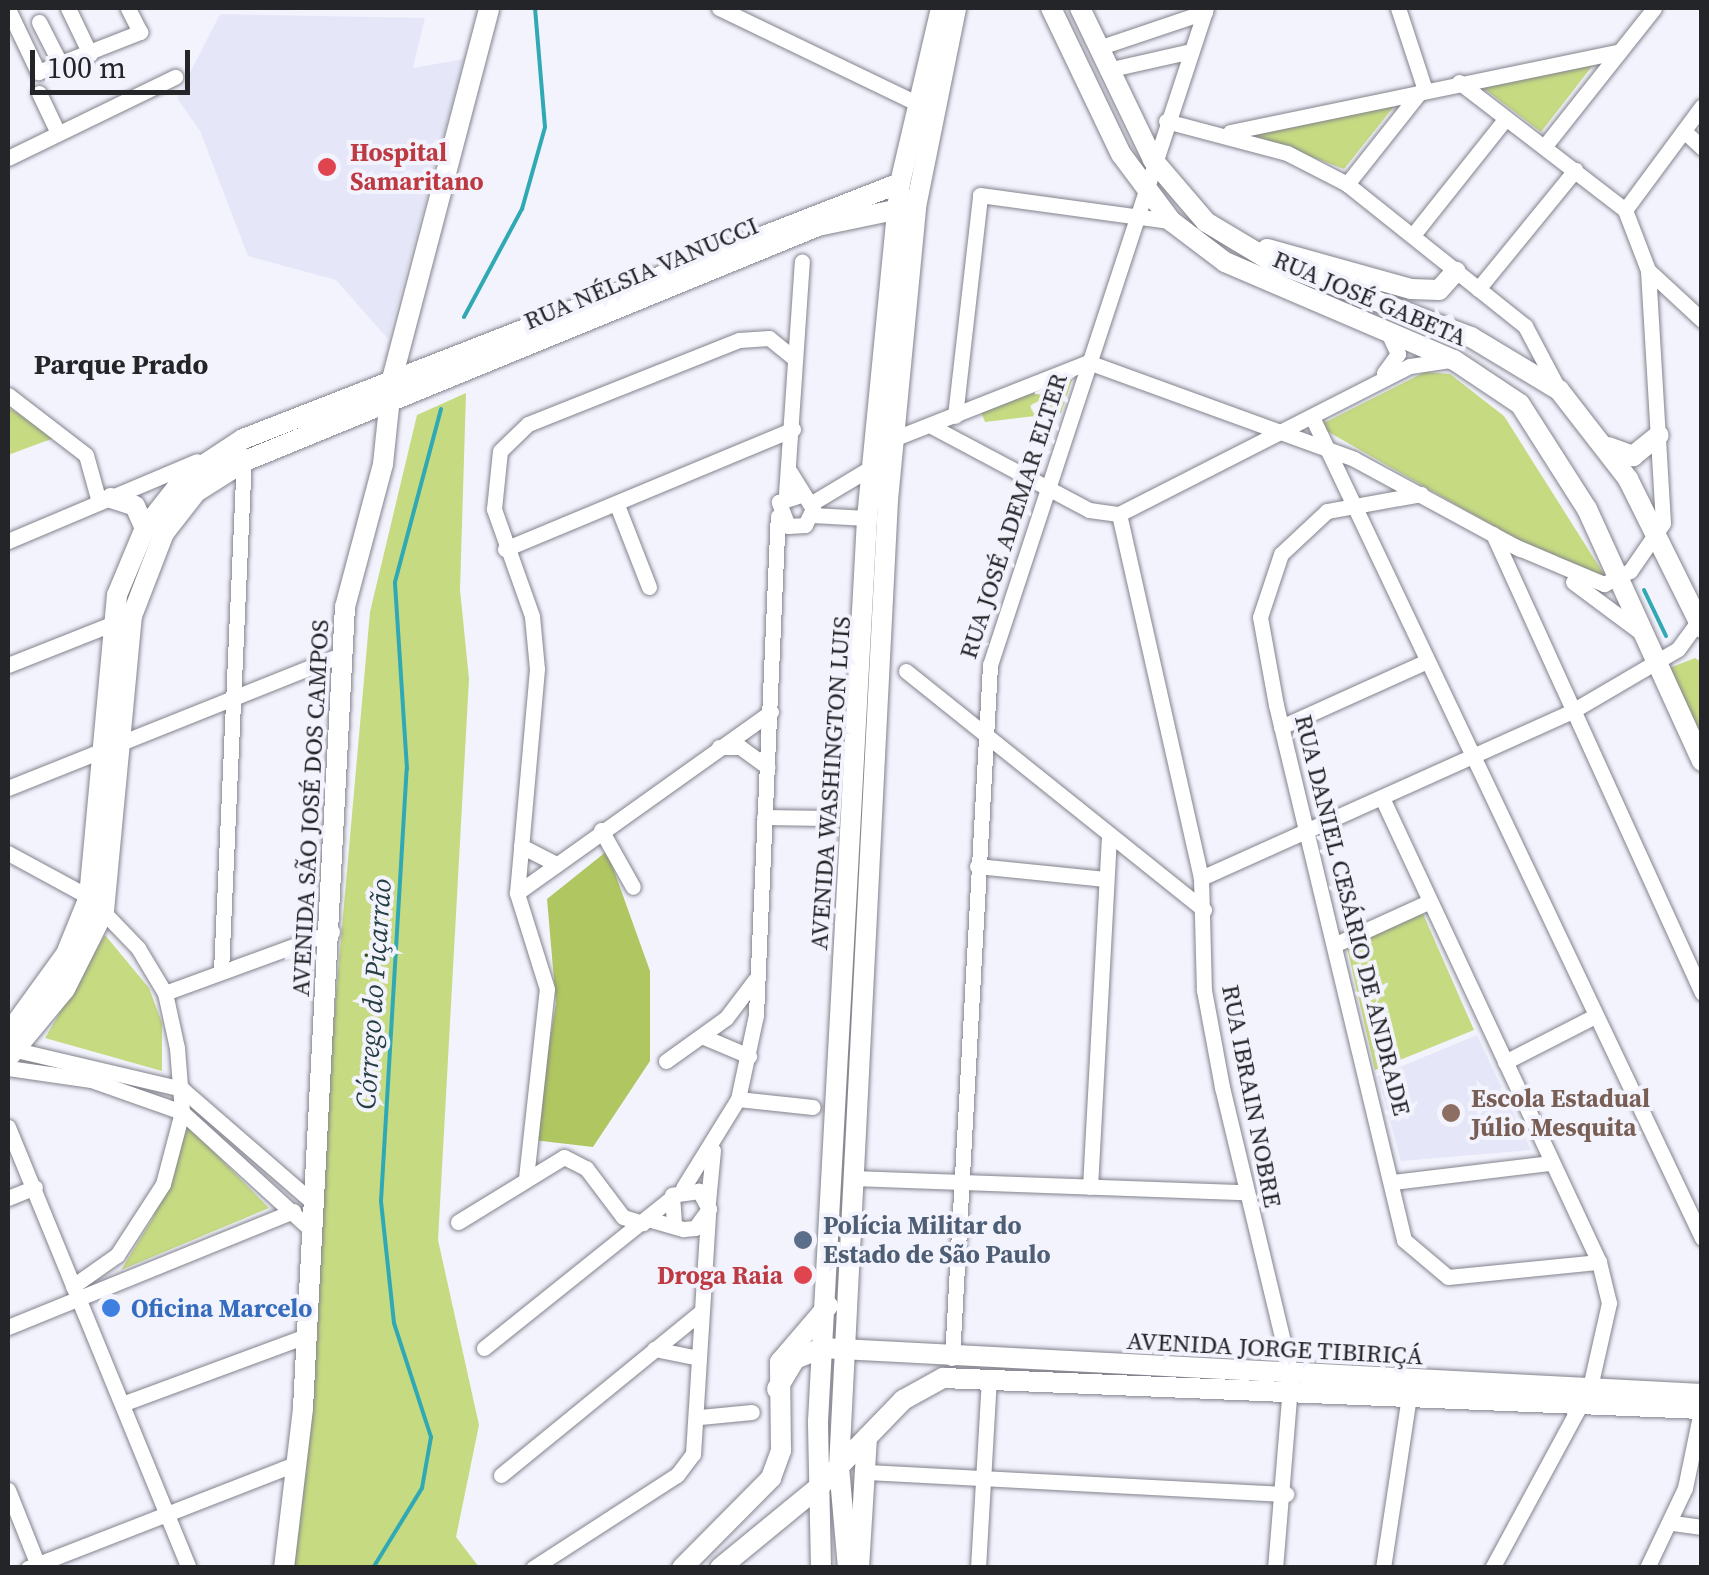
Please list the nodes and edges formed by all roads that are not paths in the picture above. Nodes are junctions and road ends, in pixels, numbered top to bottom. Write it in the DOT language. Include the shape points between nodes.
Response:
graph roads {
  1 [pos="68,8"];
  2 [pos="128,8"];
  3 [pos="488,8"];
  4 [pos="719,8"];
  5 [pos="941,8"];
  6 [pos="956,8"];
  7 [pos="1051,8"];
  8 [pos="1080,8"];
  9 [pos="1398,8"];
  10 [pos="1654,8"];
  11 [pos="8,9"];
  12 [pos="1206,10"];
  13 [pos="39,22"];
  14 [pos="1098,48"];
  15 [pos="1192,51"];
  16 [pos="1620,51"];
  17 [pos="90,54"];
  18 [pos="1074,60"];
  19 [pos="61,66"];
  20 [pos="1107,70"];
  21 [pos="176,78"];
  22 [pos="1459,82"];
  23 [pos="1424,86"];
  24 [pos="38,94"];
  25 [pos="923,106"];
  26 [pos="1702,106"];
  27 [pos="1506,118"];
  28 [pos="1166,120"];
  29 [pos="1684,130"];
  30 [pos="58,133"];
  31 [pos="1226,133"];
  32 [pos="1544,147"];
  33 [pos="1702,148"];
  34 [pos="8,158"];
  35 [pos="1153,160"];
  36 [pos="1575,170"];
  37 [pos="900,183"];
  38 [pos="1347,184"];
  39 [pos="1144,194"];
  40 [pos="906,206"];
  41 [pos="1625,210"];
  42 [pos="858,213"];
  43 [pos="1134,218"];
  44 [pos="1170,221"];
  45 [pos="894,231"];
  46 [pos="1414,235"];
  47 [pos="1240,245"];
  48 [pos="802,262"];
  49 [pos="1648,270"];
  50 [pos="1456,272"];
  51 [pos="1478,289"];
  52 [pos="1702,320"];
  53 [pos="797,324"];
  54 [pos="1386,330"];
  55 [pos="769,338"];
  56 [pos="400,348"];
  57 [pos="796,359"];
  58 [pos="1454,360"];
  59 [pos="1088,362"];
  60 [pos="433,367"];
  61 [pos="392,380"];
  62 [pos="1559,390"];
  63 [pos="8,395"];
  64 [pos="1347,397"];
  65 [pos="390,403"];
  66 [pos="956,416"];
  67 [pos="1312,417"];
  68 [pos="892,423"];
  69 [pos="933,427"];
  70 [pos="793,428"];
  71 [pos="1280,432"];
  72 [pos="1659,434"];
  73 [pos="768,445"];
  74 [pos="1606,446"];
  75 [pos="1326,448"];
  76 [pos="244,450"];
  77 [pos="219,452"];
  78 [pos="790,466"];
  79 [pos="872,466"];
  80 [pos="1047,488"];
  81 [pos="786,494"];
  82 [pos="1421,494"];
  83 [pos="105,500"];
  84 [pos="888,500"];
  85 [pos="1355,504"];
  86 [pos="616,505"];
  87 [pos="807,510"];
  88 [pos="1119,514"];
  89 [pos="778,516"];
  90 [pos="867,518"];
  91 [pos="144,528"];
  92 [pos="1658,530"];
  93 [pos="1493,534"];
  94 [pos="8,541"];
  95 [pos="1514,546"];
  96 [pos="504,549"];
  97 [pos="780,557"];
  98 [pos="1620,576"];
  99 [pos="648,586"];
  100 [pos="122,620"];
  101 [pos="1700,622"];
  102 [pos="1650,640"];
  103 [pos="341,655"];
  104 [pos="1428,660"];
  105 [pos="1661,660"];
  106 [pos="8,666"];
  107 [pos="906,671"];
  108 [pos="238,694"];
  109 [pos="772,712"];
  110 [pos="1569,713"];
  111 [pos="1281,727"];
  112 [pos="983,732"];
  113 [pos="115,744"];
  114 [pos="718,747"];
  115 [pos="1474,757"];
  116 [pos="1702,761"];
  117 [pos="768,767"];
  118 [pos="8,788"];
  119 [pos="1383,800"];
  120 [pos="764,817"];
  121 [pos="826,818"];
  122 [pos="601,830"];
  123 [pos="1309,831"];
  124 [pos="1109,835"];
  125 [pos="521,846"];
  126 [pos="8,853"];
  127 [pos="553,862"];
  128 [pos="976,866"];
  129 [pos="1105,878"];
  130 [pos="1201,878"];
  131 [pos="633,887"];
  132 [pos="516,893"];
  133 [pos="1428,902"];
  134 [pos="96,904"];
  135 [pos="1204,910"];
  136 [pos="332,932"];
  137 [pos="1336,944"];
  138 [pos="221,971"];
  139 [pos="757,976"];
  140 [pos="165,993"];
  141 [pos="1702,993"];
  142 [pos="1595,1016"];
  143 [pos="704,1037"];
  144 [pos="10,1052"];
  145 [pos="749,1056"];
  146 [pos="666,1061"];
  147 [pos="1505,1062"];
  148 [pos="182,1089"];
  149 [pos="738,1099"];
  150 [pos="813,1107"];
  151 [pos="182,1112"];
  152 [pos="8,1126"];
  153 [pos="716,1136"];
  154 [pos="1551,1163"];
  155 [pos="526,1178"];
  156 [pos="852,1178"];
  157 [pos="960,1182"];
  158 [pos="1393,1182"];
  159 [pos="35,1187"];
  160 [pos="1090,1187"];
  161 [pos="683,1188"];
  162 [pos="1244,1192"];
  163 [pos="8,1198"];
  164 [pos="669,1200"];
  165 [pos="302,1205"];
  166 [pos="708,1209"];
  167 [pos="623,1217"];
  168 [pos="646,1221"];
  169 [pos="458,1222"];
  170 [pos="682,1227"];
  171 [pos="1702,1238"];
  172 [pos="623,1240"];
  173 [pos="708,1250"];
  174 [pos="1599,1262"];
  175 [pos="75,1292"];
  176 [pos="828,1306"];
  177 [pos="700,1312"];
  178 [pos="8,1328"];
  179 [pos="306,1336"];
  180 [pos="484,1348"];
  181 [pos="822,1348"];
  182 [pos="654,1349"];
  183 [pos="846,1350"];
  184 [pos="912,1357"];
  185 [pos="699,1358"];
  186 [pos="952,1358"];
  187 [pos="821,1372"];
  188 [pos="988,1379"];
  189 [pos="1292,1383"];
  190 [pos="1410,1388"];
  191 [pos="776,1389"];
  192 [pos="1587,1394"];
  193 [pos="1702,1394"];
  194 [pos="903,1400"];
  195 [pos="122,1404"];
  196 [pos="1701,1408"];
  197 [pos="752,1412"];
  198 [pos="700,1417"];
  199 [pos="867,1437"];
  200 [pos="840,1444"];
  201 [pos="298,1463"];
  202 [pos="839,1467"];
  203 [pos="864,1472"];
  204 [pos="502,1475"];
  205 [pos="983,1478"];
  206 [pos="820,1486"];
  207 [pos="8,1490"];
  208 [pos="764,1490"];
  209 [pos="1286,1494"];
  210 [pos="787,1513"];
  211 [pos="166,1514"];
  212 [pos="1673,1523"];
  213 [pos="824,1526"];
  214 [pos="1702,1527"];
  215 [pos="35,1566"];
  216 [pos="189,1568"];
  217 [pos="284,1568"];
  218 [pos="533,1568"];
  219 [pos="682,1568"];
  220 [pos="720,1568"];
  221 [pos="821,1568"];
  222 [pos="848,1568"];
  223 [pos="859,1568"];
  224 [pos="978,1568"];
  225 [pos="1275,1568"];
  226 [pos="1383,1568"];
  227 [pos="1492,1568"];
  228 [pos="1648,1568"];
  1 -- 17 [label="street"];
  2 -- 17 [label="street" via="140,32"];
  3 -- 56 [label="main road, AVENIDA SÃO JOSÉ DOS CAMPOS"];
  4 -- 25 [label="street"];
  5 -- 25 [label="main road, AVENIDA WASHINGTON LUIS"];
  6 -- 40 [label="main road, AVENIDA WASHINGTON LUIS"];
  7 -- 18 [label="main road, RUA JOSÉ GABETA"];
  8 -- 14 [label="main road"];
  9 -- 23 [label="street"];
  10 -- 16 [label="street"];
  11 -- 19 [label="street" via="38,72"];
  12 -- 14 [label="street"];
  12 -- 15 [label="street, RUA JOSÉ ADEMAR ELTER"];
  13 -- 19 [label="street"];
  14 -- 20 [label="main road"];
  15 -- 20 [label="street"];
  15 -- 28 [label="street, RUA JOSÉ ADEMAR ELTER"];
  16 -- 22 [label="street"];
  16 -- 32 [label="street"];
  17 -- 19 [label="street"];
  18 -- 20 [label="main road" via="1088,72"];
  18 -- 39 [label="main road, RUA JOSÉ GABETA"];
  20 -- 35 [label="main road"];
  21 -- 30 [label="street"];
  22 -- 23 [label="street"];
  22 -- 27 [label="street"];
  23 -- 31 [label="street"];
  23 -- 38 [label="street"];
  24 -- 30 [label="street"];
  25 -- 37 [label="main road, AVENIDA WASHINGTON LUIS"];
  26 -- 29 [label="street"];
  27 -- 32 [label="street"];
  27 -- 46 [label="street"];
  28 -- 31 [label="street"];
  28 -- 35 [label="street, RUA JOSÉ ADEMAR ELTER"];
  29 -- 33 [label="street"];
  29 -- 41 [label="street"];
  30 -- 34 [label="street"];
  31 -- 38 [label="street"];
  32 -- 36 [label="street"];
  35 -- 39 [label="street, RUA JOSÉ ADEMAR ELTER"];
  35 -- 47 [label="main road"];
  36 -- 41 [label="street"];
  36 -- 51 [label="street"];
  37 -- 40 [label="main road, AVENIDA WASHINGTON LUIS"];
  37 -- 60 [label="main road, RUA NÉLSIA VANUCCI"];
  38 -- 46 [label="street"];
  39 -- 43 [label="street, RUA JOSÉ ADEMAR ELTER"];
  39 -- 44 [label="main road, RUA JOSÉ GABETA"];
  40 -- 42 [label="main road, RUA NÉLSIA VANUCCI"];
  40 -- 45 [label="main road, AVENIDA WASHINGTON LUIS"];
  40 -- 68 [label="main road, AVENIDA WASHINGTON LUIS"];
  41 -- 49 [label="street"];
  42 -- 45 [label="main road"];
  42 -- 65 [label="main road, RUA NÉLSIA VANUCCI"];
  43 -- 44 [label="street"];
  43 -- 59 [label="street, RUA JOSÉ ADEMAR ELTER"];
  43 -- 66 [label="street" via="1002,194 977,200"];
  44 -- 54 [label="main road, RUA JOSÉ GABETA" via="1225,262"];
  45 -- 68 [label="main road, AVENIDA WASHINGTON LUIS"];
  46 -- 50 [label="street"];
  47 -- 50 [label="main road" via="1410,289 1439,290"];
  47 -- 62 [label="main road" via="1471,337"];
  48 -- 53 [label="street"];
  49 -- 52 [label="street"];
  49 -- 72 [label="street"];
  50 -- 51 [label="street"];
  51 -- 62 [label="street" via="1525,326"];
  53 -- 55 [label="street"];
  53 -- 57 [label="street"];
  54 -- 58 [label="main road, RUA JOSÉ GABETA"];
  54 -- 64 [label="street" via="1396,361"];
  55 -- 57 [label="street"];
  55 -- 96 [label="street" via="723,346 514,432 494,473"];
  56 -- 60 [label="main road"];
  56 -- 61 [label="main road, AVENIDA SÃO JOSÉ DOS CAMPOS"];
  57 -- 70 [label="street"];
  58 -- 64 [label="street" via="1410,366"];
  58 -- 98 [label="main road, RUA JOSÉ GABETA" via="1520,404 1545,435"];
  59 -- 66 [label="street"];
  59 -- 71 [label="street"];
  59 -- 80 [label="street, RUA JOSÉ ADEMAR ELTER"];
  60 -- 61 [label="main road, RUA NÉLSIA VANUCCI"];
  61 -- 65 [label="main road, AVENIDA SÃO JOSÉ DOS CAMPOS"];
  61 -- 76 [label="main road, RUA NÉLSIA VANUCCI"];
  62 -- 74 [label="main road"];
  63 -- 83 [label="street" via="86,455"];
  64 -- 67 [label="street"];
  65 -- 76 [label="main road, RUA NÉLSIA VANUCCI"];
  65 -- 103 [label="main road, AVENIDA SÃO JOSÉ DOS CAMPOS"];
  66 -- 69 [label="street"];
  67 -- 71 [label="street"];
  67 -- 75 [label="street"];
  68 -- 69 [label="street"];
  68 -- 79 [label="main road, AVENIDA WASHINGTON LUIS"];
  68 -- 84 [label="main road, AVENIDA WASHINGTON LUIS"];
  69 -- 80 [label="street"];
  70 -- 73 [label="street"];
  70 -- 78 [label="street"];
  71 -- 75 [label="street"];
  71 -- 88 [label="street"];
  72 -- 74 [label="main road" via="1633,456"];
  72 -- 92 [label="street"];
  73 -- 78 [label="street"];
  73 -- 86 [label="street"];
  74 -- 92 [label="main road"];
  75 -- 82 [label="street"];
  75 -- 85 [label="street"];
  76 -- 77 [label="main road"];
  76 -- 100 [label="main road" via="180,509"];
  76 -- 108 [label="street"];
  77 -- 83 [label="street"];
  77 -- 91 [label="main road"];
  78 -- 81 [label="street"];
  78 -- 87 [label="street"];
  79 -- 87 [label="street"];
  79 -- 90 [label="main road, AVENIDA WASHINGTON LUIS"];
  80 -- 88 [label="street" via="1098,514"];
  80 -- 112 [label="street, RUA JOSÉ ADEMAR ELTER" via="990,665"];
  81 -- 87 [label="street"];
  81 -- 89 [label="street"];
  82 -- 85 [label="street, RUA DANIEL CESÁRIO DE ANDRADE"];
  82 -- 93 [label="street"];
  83 -- 91 [label="main road" via="136,506"];
  83 -- 94 [label="street"];
  84 -- 90 [label="main road"];
  84 -- 156 [label="main road, AVENIDA WASHINGTON LUIS"];
  85 -- 104 [label="street"];
  85 -- 111 [label="street, RUA DANIEL CESÁRIO DE ANDRADE" via="1298,534 1262,597"];
  86 -- 96 [label="street"];
  86 -- 99 [label="street"];
  87 -- 89 [label="street"];
  87 -- 90 [label="street"];
  87 -- 97 [label="street"];
  88 -- 130 [label="street, RUA IBRAIN NOBRE"];
  89 -- 97 [label="street"];
  90 -- 176 [label="main road, AVENIDA WASHINGTON LUIS"];
  91 -- 100 [label="main road"];
  92 -- 98 [label="street"];
  92 -- 101 [label="main road"];
  93 -- 95 [label="street"];
  93 -- 110 [label="street"];
  95 -- 98 [label="street" via="1595,583"];
  95 -- 102 [label="street"];
  96 -- 125 [label="street" via="532,616 537,668"];
  97 -- 109 [label="street"];
  98 -- 102 [label="main road, RUA JOSÉ GABETA"];
  100 -- 106 [label="street"];
  100 -- 113 [label="main road"];
  101 -- 105 [label="street"];
  102 -- 105 [label="main road, RUA JOSÉ GABETA"];
  103 -- 108 [label="street"];
  103 -- 136 [label="main road, AVENIDA SÃO JOSÉ DOS CAMPOS"];
  104 -- 111 [label="street"];
  104 -- 115 [label="street"];
  105 -- 110 [label="street"];
  105 -- 116 [label="main road, RUA JOSÉ GABETA"];
  107 -- 112 [label="street"];
  108 -- 113 [label="street"];
  108 -- 138 [label="street"];
  109 -- 114 [label="street"];
  109 -- 117 [label="street"];
  110 -- 115 [label="street"];
  110 -- 141 [label="street"];
  111 -- 123 [label="street, RUA DANIEL CESÁRIO DE ANDRADE"];
  112 -- 124 [label="street"];
  112 -- 128 [label="street, RUA JOSÉ ADEMAR ELTER"];
  113 -- 118 [label="street"];
  113 -- 134 [label="main road"];
  114 -- 117 [label="street" via="740,746"];
  114 -- 122 [label="street"];
  115 -- 119 [label="street"];
  115 -- 142 [label="street"];
  117 -- 120 [label="street"];
  119 -- 123 [label="street"];
  119 -- 133 [label="street"];
  120 -- 121 [label="street"];
  120 -- 139 [label="street"];
  122 -- 127 [label="street"];
  122 -- 131 [label="street"];
  123 -- 130 [label="street"];
  123 -- 137 [label="street, RUA DANIEL CESÁRIO DE ANDRADE"];
  124 -- 129 [label="street"];
  124 -- 135 [label="street"];
  125 -- 127 [label="street"];
  125 -- 132 [label="street"];
  126 -- 134 [label="street"];
  127 -- 132 [label="street"];
  128 -- 129 [label="street"];
  128 -- 157 [label="street, RUA JOSÉ ADEMAR ELTER"];
  129 -- 160 [label="street"];
  130 -- 135 [label="street, RUA IBRAIN NOBRE"];
  132 -- 155 [label="street" via="547,967"];
  133 -- 137 [label="street"];
  133 -- 147 [label="street"];
  134 -- 140 [label="street"];
  134 -- 144 [label="main road"];
  135 -- 162 [label="street, RUA IBRAIN NOBRE" via="1204,990"];
  136 -- 138 [label="street"];
  136 -- 165 [label="main road, AVENIDA SÃO JOSÉ DOS CAMPOS"];
  137 -- 158 [label="street, RUA DANIEL CESÁRIO DE ANDRADE"];
  138 -- 140 [label="street"];
  139 -- 143 [label="street"];
  139 -- 145 [label="street"];
  140 -- 148 [label="street"];
  142 -- 147 [label="street"];
  142 -- 171 [label="street"];
  143 -- 145 [label="street"];
  143 -- 146 [label="street"];
  144 -- 148 [label="street"];
  144 -- 151 [label="street"];
  145 -- 149 [label="street"];
  147 -- 154 [label="street"];
  148 -- 151 [label="street"];
  148 -- 165 [label="street"];
  149 -- 150 [label="street"];
  149 -- 153 [label="street"];
  151 -- 165 [label="street"];
  151 -- 175 [label="street" via="156,1200 117,1255"];
  152 -- 159 [label="street"];
  153 -- 161 [label="street"];
  153 -- 166 [label="street"];
  154 -- 158 [label="street"];
  154 -- 174 [label="street"];
  155 -- 167 [label="street" via="546,1160 573,1160"];
  155 -- 169 [label="street"];
  156 -- 157 [label="street"];
  156 -- 183 [label="main road, AVENIDA WASHINGTON LUIS"];
  157 -- 160 [label="street"];
  157 -- 186 [label="street, RUA JOSÉ ADEMAR ELTER"];
  158 -- 174 [label="street, RUA DANIEL CESÁRIO DE ANDRADE" via="1404,1240 1448,1277"];
  159 -- 163 [label="street"];
  159 -- 175 [label="street"];
  160 -- 162 [label="street"];
  161 -- 164 [label="street"];
  161 -- 166 [label="street"];
  162 -- 189 [label="street, RUA IBRAIN NOBRE"];
  164 -- 168 [label="street"];
  164 -- 170 [label="street"];
  165 -- 175 [label="street"];
  165 -- 179 [label="main road, AVENIDA SÃO JOSÉ DOS CAMPOS" via="310,1228"];
  166 -- 170 [label="street"];
  166 -- 173 [label="street"];
  167 -- 168 [label="street"];
  167 -- 172 [label="street"];
  168 -- 170 [label="street"];
  168 -- 172 [label="street"];
  170 -- 173 [label="street"];
  172 -- 180 [label="street"];
  173 -- 177 [label="street"];
  174 -- 192 [label="street" via="1609,1322"];
  175 -- 178 [label="street"];
  175 -- 195 [label="street"];
  176 -- 181 [label="main road, AVENIDA WASHINGTON LUIS"];
  176 -- 191 [label="main road" via="786,1350"];
  177 -- 182 [label="street"];
  177 -- 185 [label="street"];
  179 -- 195 [label="street"];
  179 -- 201 [label="main road, AVENIDA SÃO JOSÉ DOS CAMPOS"];
  181 -- 183 [label="main road, AVENIDA JORGE TIBIRIÇÁ"];
  181 -- 187 [label="main road, AVENIDA WASHINGTON LUIS"];
  181 -- 191 [label="main road" via="795,1359"];
  182 -- 185 [label="street"];
  182 -- 204 [label="street"];
  183 -- 184 [label="main road, AVENIDA JORGE TIBIRIÇÁ"];
  183 -- 200 [label="main road, AVENIDA WASHINGTON LUIS"];
  184 -- 186 [label="main road, AVENIDA JORGE TIBIRIÇÁ"];
  184 -- 194 [label="main road"];
  185 -- 198 [label="street"];
  186 -- 189 [label="main road, AVENIDA JORGE TIBIRIÇÁ"];
  187 -- 200 [label="main road" via="825,1440"];
  187 -- 206 [label="main road, AVENIDA WASHINGTON LUIS"];
  188 -- 189 [label="main road, AVENIDA JORGE TIBIRIÇÁ"];
  188 -- 194 [label="main road, AVENIDA JORGE TIBIRIÇÁ" via="943,1378"];
  188 -- 205 [label="street"];
  189 -- 190 [label="main road, AVENIDA JORGE TIBIRIÇÁ"];
  189 -- 209 [label="street, RUA IBRAIN NOBRE"];
  190 -- 192 [label="main road, AVENIDA JORGE TIBIRIÇÁ"];
  190 -- 226 [label="street"];
  191 -- 208 [label="main road" via="780,1458"];
  192 -- 193 [label="main road, AVENIDA JORGE TIBIRIÇÁ"];
  192 -- 196 [label="main road, AVENIDA JORGE TIBIRIÇÁ"];
  192 -- 227 [label="street"];
  194 -- 199 [label="main road"];
  195 -- 211 [label="street"];
  196 -- 212 [label="street"];
  197 -- 198 [label="street"];
  198 -- 218 [label="street" via="677,1475"];
  199 -- 202 [label="main road"];
  199 -- 203 [label="main road"];
  200 -- 202 [label="main road, AVENIDA WASHINGTON LUIS"];
  201 -- 211 [label="street"];
  201 -- 217 [label="main road, AVENIDA SÃO JOSÉ DOS CAMPOS"];
  202 -- 206 [label="main road"];
  202 -- 222 [label="main road, AVENIDA WASHINGTON LUIS"];
  203 -- 205 [label="street"];
  203 -- 223 [label="main road"];
  205 -- 209 [label="street"];
  205 -- 224 [label="street"];
  206 -- 210 [label="main road"];
  206 -- 213 [label="main road, AVENIDA WASHINGTON LUIS"];
  207 -- 215 [label="street"];
  208 -- 210 [label="main road" via="781,1493"];
  208 -- 219 [label="main road"];
  209 -- 225 [label="street, RUA IBRAIN NOBRE"];
  210 -- 213 [label="main road"];
  210 -- 220 [label="main road"];
  211 -- 215 [label="street"];
  211 -- 216 [label="street"];
  212 -- 214 [label="street"];
  212 -- 228 [label="street"];
  213 -- 221 [label="main road, AVENIDA WASHINGTON LUIS"];
}
